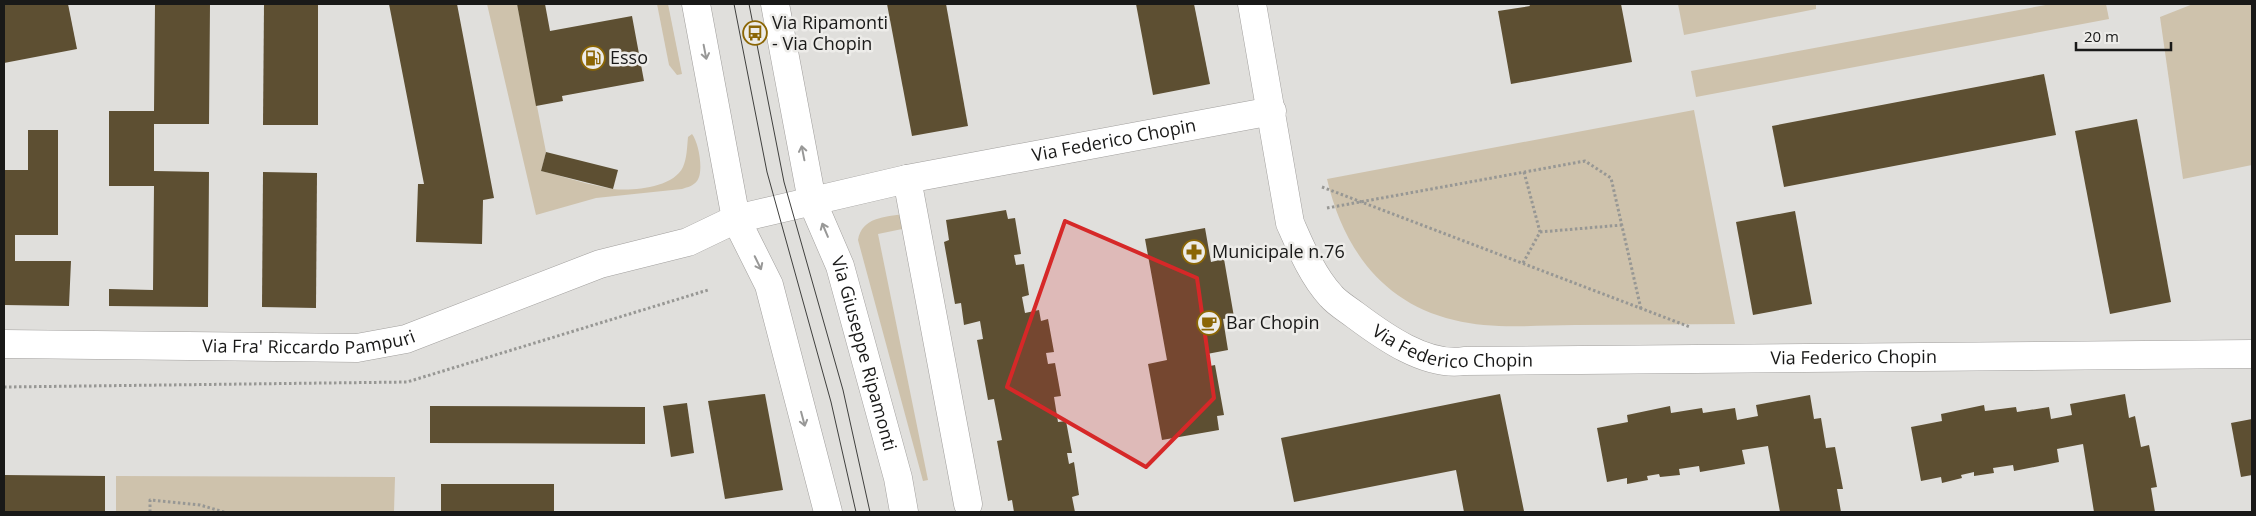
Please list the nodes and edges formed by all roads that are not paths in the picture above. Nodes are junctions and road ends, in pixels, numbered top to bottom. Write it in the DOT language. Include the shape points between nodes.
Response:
graph roads {
  1 [pos="696,4"];
  2 [pos="775,4"];
  3 [pos="1252,4"];
  4 [pos="1272,110"];
  5 [pos="907,179"];
  6 [pos="812,201"];
  7 [pos="736,219"];
  8 [pos="4,344"];
  9 [pos="2252,354"];
  10 [pos="968,504"];
  11 [pos="828,512"];
  12 [pos="904,512"];
  1 -- 7 [label="street, one-way"];
  6 -- 2 [label="street, Via Giuseppe Ripamonti, one-way"];
  3 -- 4 [label="street"];
  4 -- 5 [label="street, Via Federico Chopin"];
  4 -- 9 [label="street, Via Federico Chopin" via="1290,222 1304,255 1323,285 1332,297 1386,339 1451,363"];
  5 -- 6 [label="street, Via Federico Chopin"];
  5 -- 10 [label="street"];
  6 -- 7 [label="street"];
  12 -- 6 [label="street, Via Giuseppe Ripamonti, one-way" via="898,478 840,266"];
  7 -- 8 [label="street, Via Fra' Riccardo Pampuri" via="688,242 600,264 406,339 357,348"];
  7 -- 11 [label="street, one-way" via="769,285"];
}
